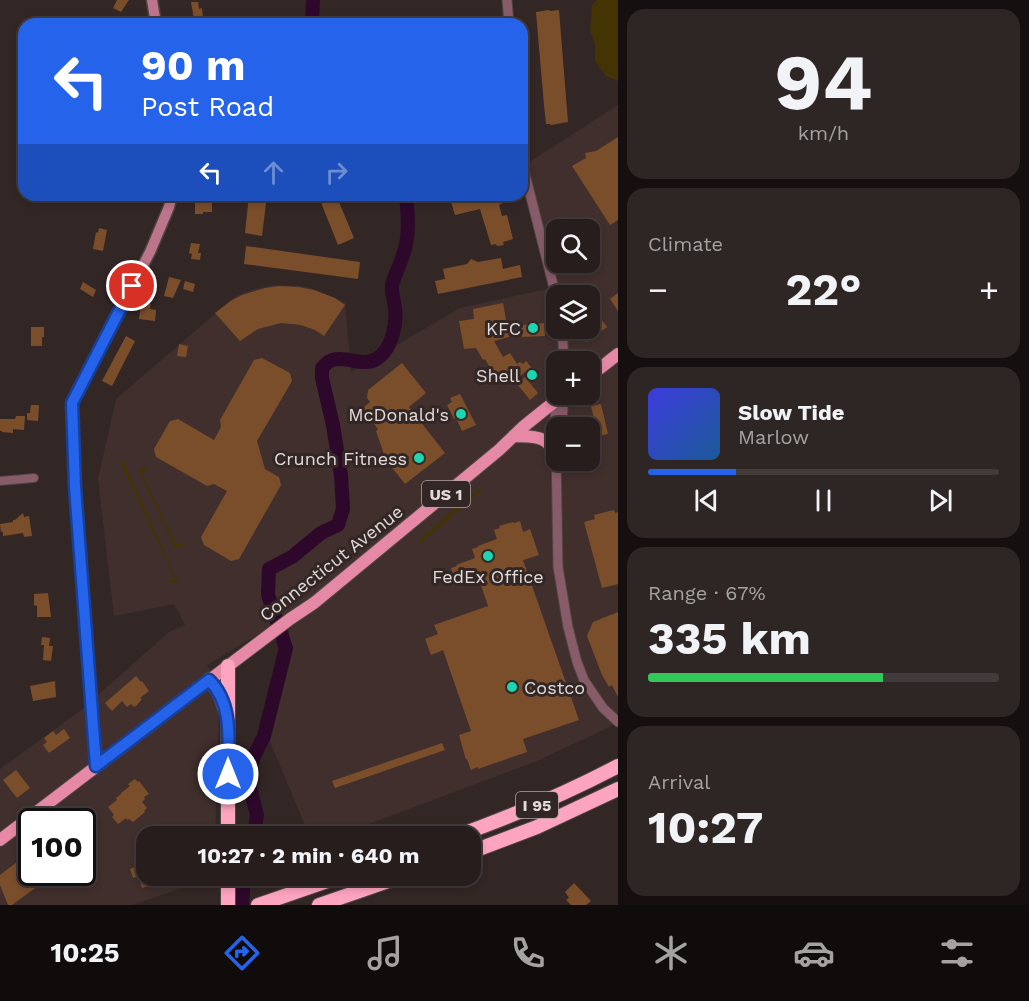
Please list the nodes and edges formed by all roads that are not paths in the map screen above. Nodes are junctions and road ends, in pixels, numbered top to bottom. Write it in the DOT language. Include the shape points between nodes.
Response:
graph roads {
  1 [pos="152,0"];
  2 [pos="507,0"];
  3 [pos="155,18"];
  4 [pos="508,18"];
  5 [pos="528,186"];
  6 [pos="170,201"];
  7 [pos="553,285"];
  8 [pos="618,354"];
  9 [pos="600,368"];
  10 [pos="550,405"];
  11 [pos="514,436"];
  12 [pos="546,442"];
  13 [pos="556,471"];
  14 [pos="34,478"];
  15 [pos="0,482"];
  16 [pos="228,666"];
  17 [pos="209,680"];
  18 [pos="618,722"];
  19 [pos="228,732"];
  20 [pos="96,766"];
  21 [pos="618,766"];
  22 [pos="618,789"];
  23 [pos="228,826"];
  24 [pos="481,827"];
  25 [pos="0,840"];
  26 [pos="481,848"];
  27 [pos="228,886"];
  28 [pos="313,886"];
  29 [pos="374,886"];
  30 [pos="228,905"];
  31 [pos="258,905"];
  32 [pos="320,905"];
  1 -- 3 [label="main road"];
  2 -- 4 [label="street"];
  5 -- 7 [label="street"];
  6 -- 20 [label="main road" via="150,252 72,403"];
  8 -- 9 [label="main road"];
  10 -- 11 [label="main road, Connecticut Avenue / US 1"];
  11 -- 12 [label="main road"];
  11 -- 16 [label="main road, Connecticut Avenue / US 1" via="314,603"];
  13 -- 18 [label="street" via="558,567 568,627 585,680 603,708"];
  14 -- 15 [label="street"];
  16 -- 17 [label="main road, US 1"];
  16 -- 19 [label="highway"];
  17 -- 19 [label="highway" via="224,702"];
  17 -- 20 [label="main road, US 1"];
  19 -- 23 [label="highway"];
  20 -- 25 [label="main road, US 1"];
  21 -- 24 [label="highway, I 95"];
  22 -- 26 [label="highway, I 95" via="537,828"];
  27 -- 30 [label="highway"];
  28 -- 31 [label="highway"];
  29 -- 32 [label="highway"];
}
